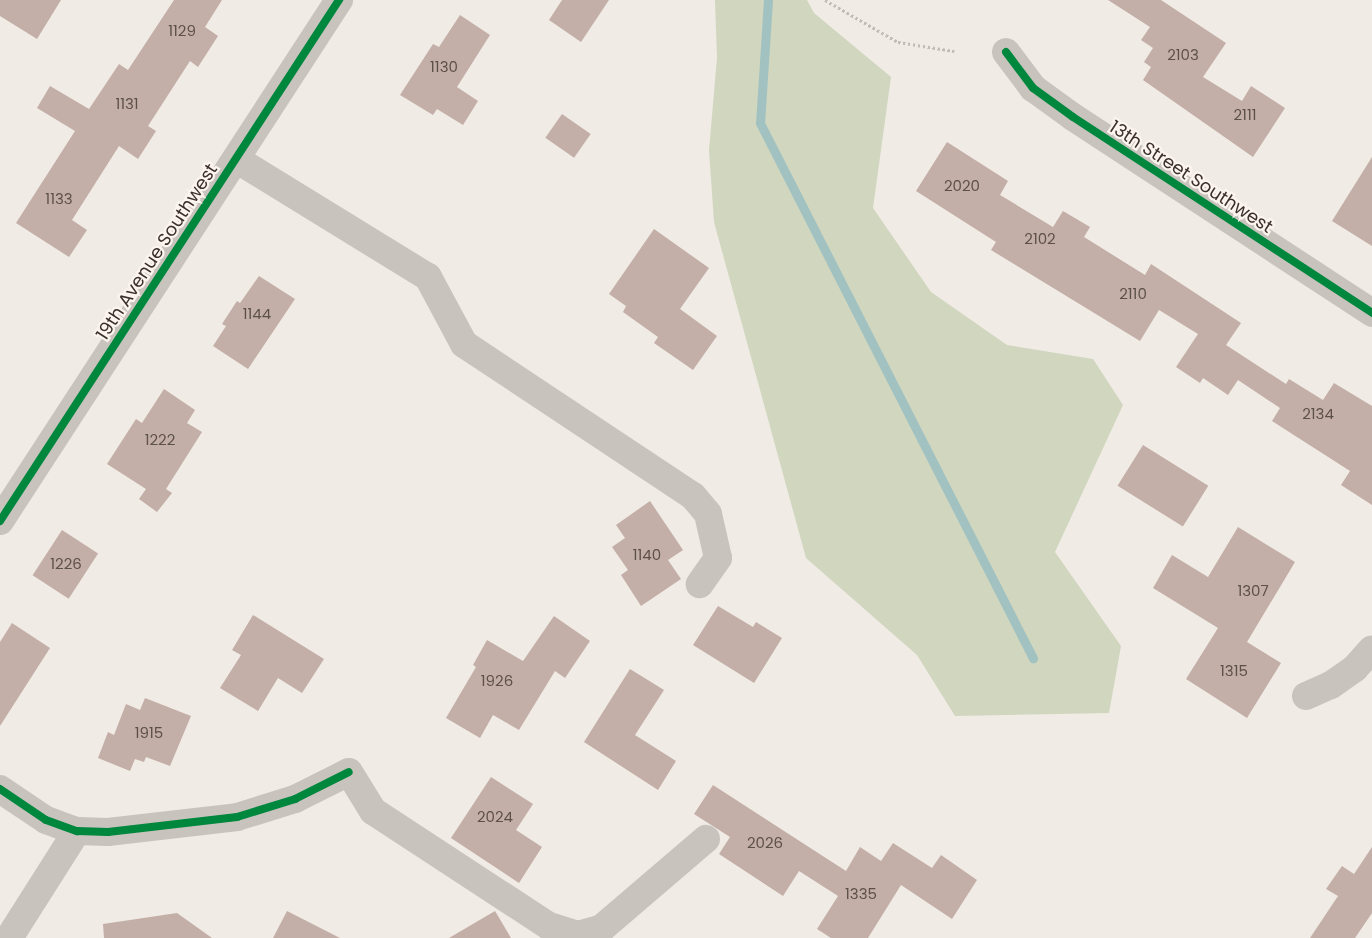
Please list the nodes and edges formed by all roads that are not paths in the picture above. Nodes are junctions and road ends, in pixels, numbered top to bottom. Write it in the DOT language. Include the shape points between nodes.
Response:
graph roads {
  1 [pos="339,0"];
  2 [pos="1006,52"];
  3 [pos="236,158"];
  4 [pos="1372,313"];
  5 [pos="0,521"];
  6 [pos="700,584"];
  7 [pos="1372,650"];
  8 [pos="1306,696"];
  9 [pos="0,789"];
  10 [pos="77,832"];
  11 [pos="706,839"];
  12 [pos="9,938"];
  1 -- 3 [label="street, 19th Avenue Southwest"];
  2 -- 4 [label="street, 13th Street Southwest" via="1033,88 1073,117"];
  3 -- 5 [label="street, 19th Avenue Southwest"];
  3 -- 6 [label="street" via="428,276 464,344 693,496 708,514 718,558"];
  7 -- 8 [label="street" via="1355,668 1331,685"];
  9 -- 10 [label="street" via="46,820"];
  10 -- 11 [label="street" via="132,830 237,818 295,799 349,772 373,811 549,926 578,935 602,928"];
  10 -- 12 [label="street"];
}
